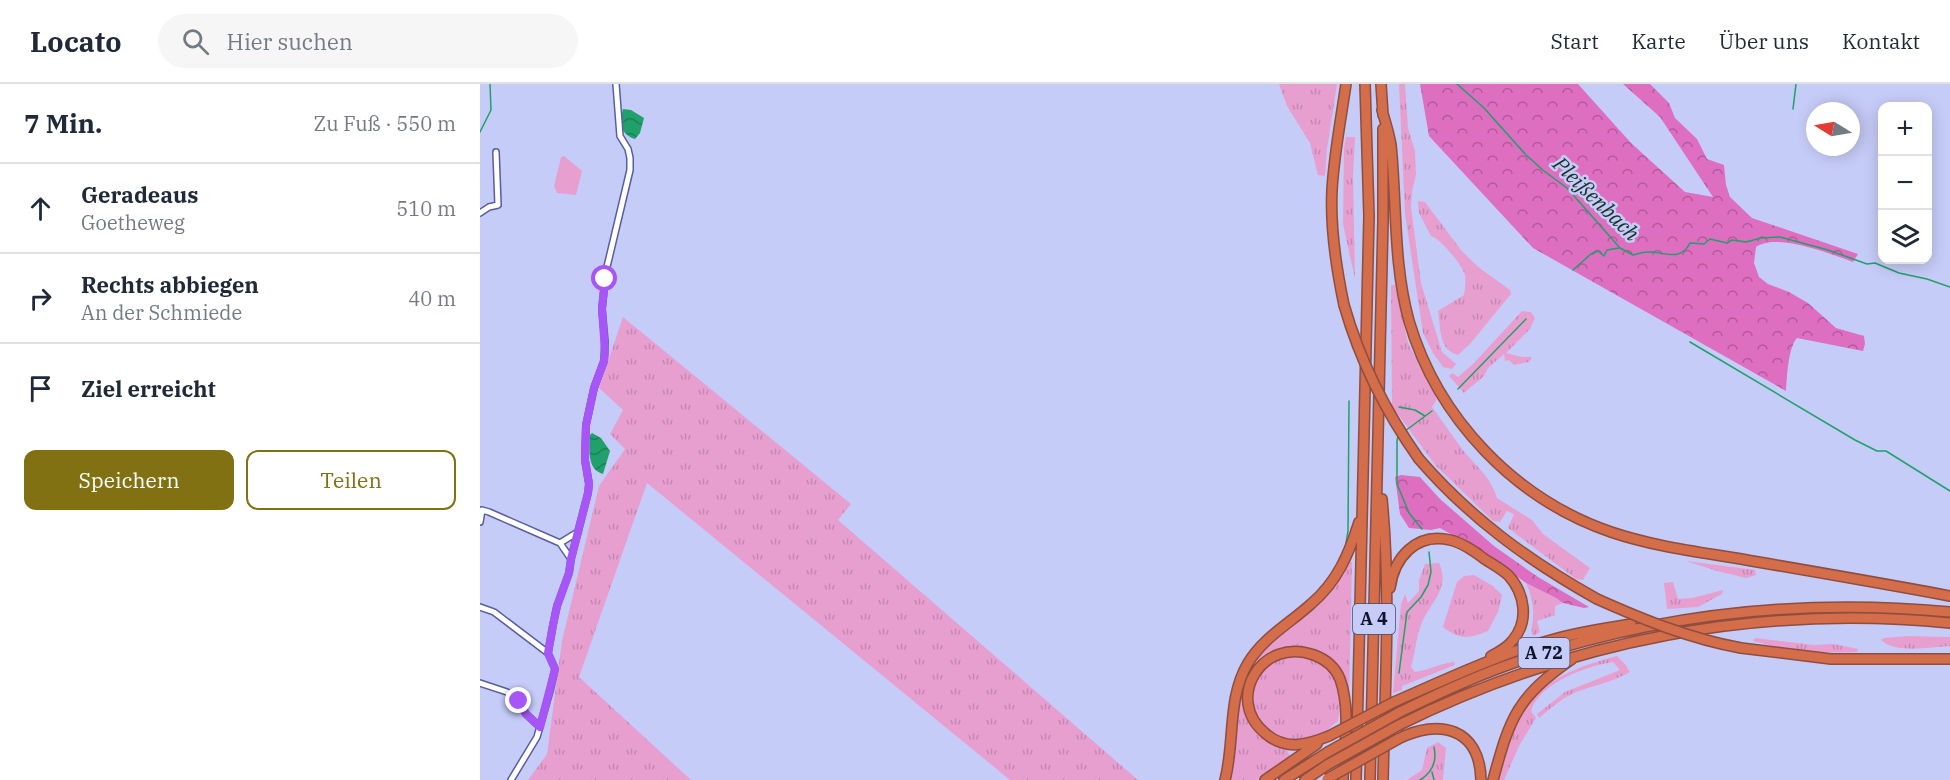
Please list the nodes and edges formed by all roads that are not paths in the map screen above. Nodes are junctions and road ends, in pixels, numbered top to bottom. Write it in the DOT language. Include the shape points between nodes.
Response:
graph roads {
  1 [pos="616,84"];
  2 [pos="1346,84"];
  3 [pos="1365,84"];
  4 [pos="1381,84"];
  5 [pos="1382,110"];
  6 [pos="496,152"];
  7 [pos="481,213"];
  8 [pos="1377,457"];
  9 [pos="1362,514"];
  10 [pos="480,522"];
  11 [pos="578,532"];
  12 [pos="560,543"];
  13 [pos="571,559"];
  14 [pos="1950,596"];
  15 [pos="480,607"];
  16 [pos="1386,612"];
  17 [pos="1950,612"];
  18 [pos="1696,618"];
  19 [pos="1950,623"];
  20 [pos="548,653"];
  21 [pos="1579,655"];
  22 [pos="1950,659"];
  23 [pos="1479,665"];
  24 [pos="480,683"];
  25 [pos="540,727"];
  26 [pos="1329,736"];
  27 [pos="511,780"];
  28 [pos="1225,780"];
  29 [pos="1265,780"];
  30 [pos="1284,780"];
  31 [pos="1305,780"];
  32 [pos="1326,780"];
  33 [pos="1343,780"];
  34 [pos="1356,780"];
  35 [pos="1370,780"];
  36 [pos="1385,780"];
  37 [pos="1481,780"];
  38 [pos="1493,780"];
  1 -- 11 [label="street" via="620,136 628,149 630,171 606,271 602,309 605,352 588,410 585,460 589,484"];
  2 -- 22 [label="highway, bridge" via="1332,192 1335,258 1344,305 1354,340 1391,417 1419,459 1453,496 1491,530 1545,569 1597,599 1664,627 1772,653 1831,659"];
  3 -- 9 [label="highway, A 4" via="1369,216"];
  4 -- 5 [label="highway, A 4"];
  5 -- 8 [label="highway, A 4"];
  5 -- 14 [label="highway" via="1390,142 1399,267 1413,334 1432,378 1456,417 1508,473 1557,508 1612,532"];
  6 -- 7 [label="street" via="498,205"];
  8 -- 16 [label="highway" via="1386,556"];
  8 -- 35 [label="highway, A 4"];
  9 -- 28 [label="highway" via="1347,556 1326,590 1269,636 1247,665 1235,698"];
  9 -- 34 [label="highway, A 4"];
  10 -- 12 [label="street" via="482,510"];
  11 -- 12 [label="street"];
  11 -- 13 [label="street"];
  12 -- 13 [label="street"];
  13 -- 20 [label="street"];
  15 -- 20 [label="street" via="494,612"];
  16 -- 23 [label="highway" via="1395,569 1407,550 1429,539 1461,544 1507,574 1522,600 1523,613 1514,640"];
  16 -- 36 [label="highway"];
  17 -- 18 [label="highway, A 72" via="1831,606"];
  18 -- 23 [label="highway" via="1653,620 1558,638"];
  18 -- 30 [label="highway, A 72, bridge" via="1619,633 1504,666 1401,712"];
  19 -- 21 [label="highway, A 72" via="1880,618 1781,620 1676,633"];
  20 -- 25 [label="street" via="555,669"];
  21 -- 31 [label="highway, A 72, bridge" via="1479,689 1399,725"];
  21 -- 38 [label="highway" via="1551,674 1523,701 1511,719"];
  23 -- 26 [label="highway, bridge"];
  24 -- 25 [label="street" via="507,692"];
  25 -- 27 [label="street"];
  26 -- 29 [label="highway"];
  26 -- 33 [label="highway" via="1294,746 1280,743 1262,731 1251,715 1248,693 1262,665 1286,651 1302,651 1328,662 1339,676 1345,715"];
  32 -- 37 [label="highway, bridge" via="1398,739 1432,727 1460,735 1470,744 1481,766"];
}
